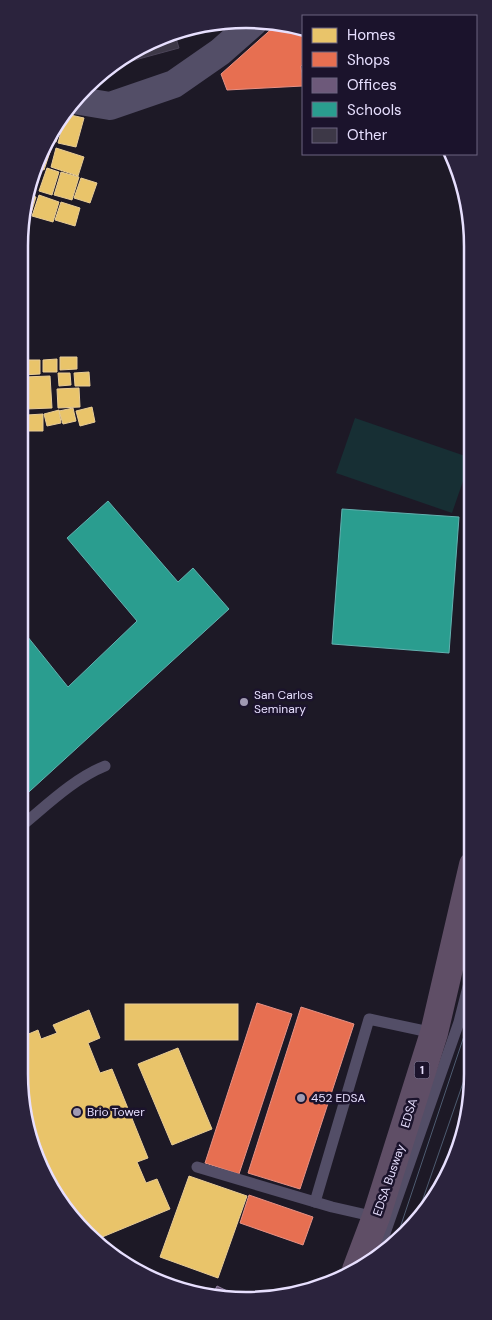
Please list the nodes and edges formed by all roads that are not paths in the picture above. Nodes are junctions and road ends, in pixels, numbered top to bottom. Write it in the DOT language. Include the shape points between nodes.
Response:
graph roads {
  1 [pos="247,28"];
  2 [pos="82,101"];
  3 [pos="105,766"];
  4 [pos="28,821"];
  5 [pos="464,904"];
  6 [pos="464,1005"];
  7 [pos="434,1032"];
  8 [pos="198,1167"];
  9 [pos="315,1202"];
  10 [pos="376,1217"];
  11 [pos="381,1246"];
  12 [pos="360,1260"];
  1 -- 2 [label="street" via="174,84 110,106"];
  3 -- 4 [label="lane" via="83,777"];
  5 -- 7 [label="highway, EDSA / 1"];
  6 -- 11 [label="lane, EDSA Busway"];
  7 -- 9 [label="lane" via="369,1019"];
  7 -- 10 [label="highway, EDSA / 1"];
  8 -- 9 [label="lane"];
  9 -- 10 [label="lane"];
  10 -- 12 [label="highway, EDSA / 1"];
}
